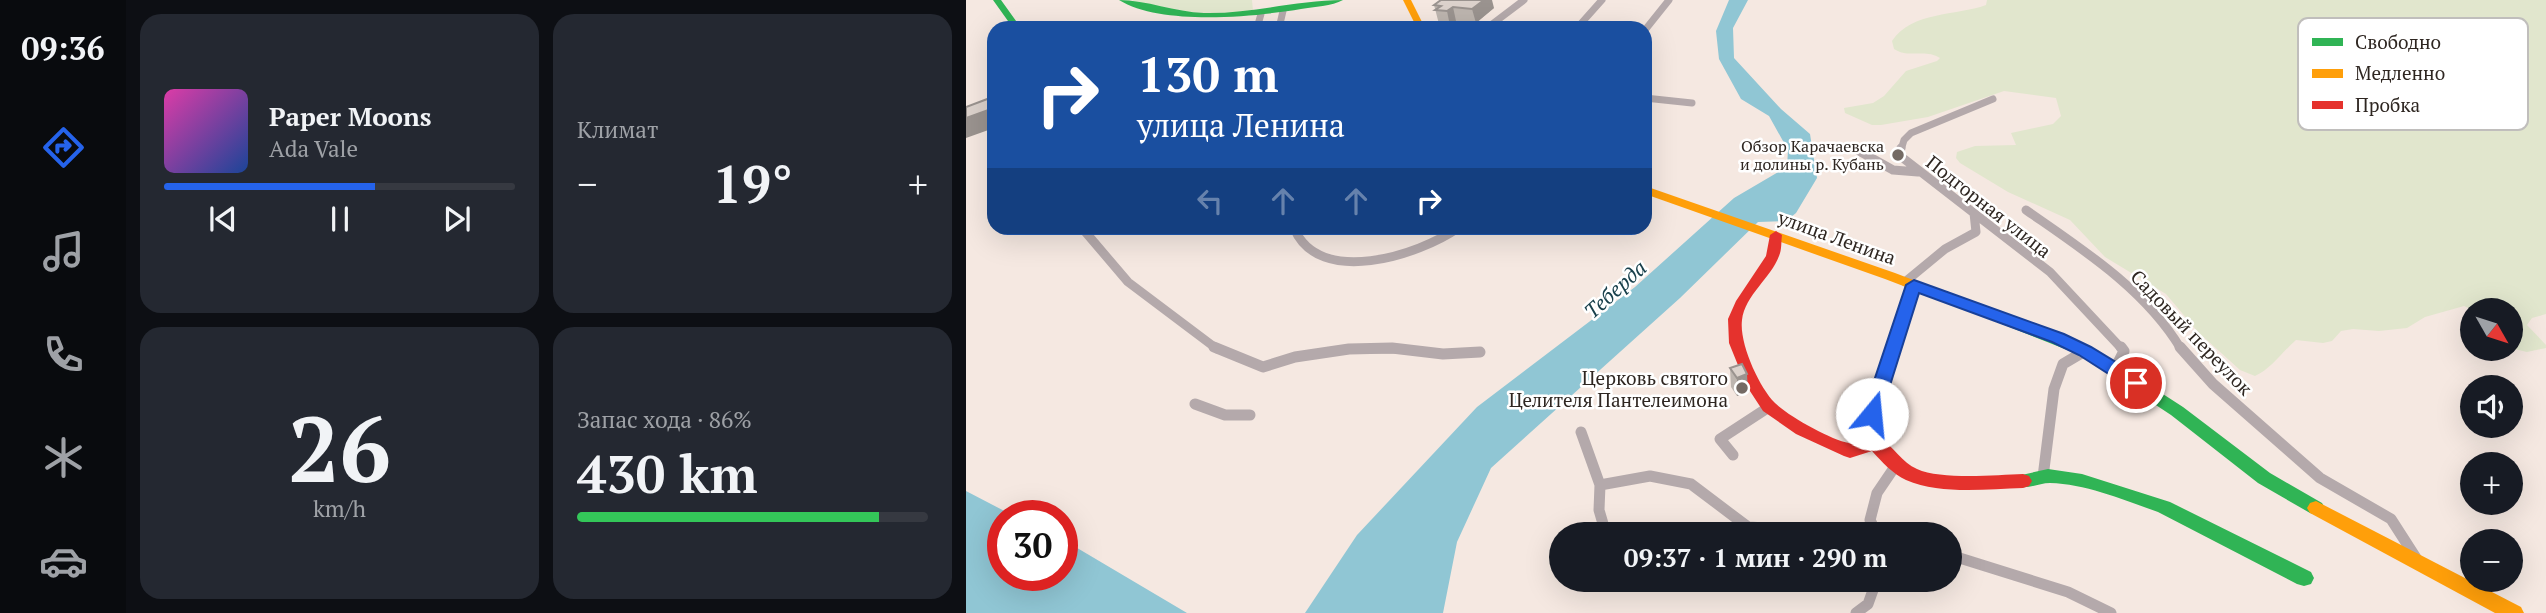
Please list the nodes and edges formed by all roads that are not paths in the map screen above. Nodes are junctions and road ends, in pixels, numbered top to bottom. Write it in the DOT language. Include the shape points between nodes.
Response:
graph roads {
  1 [pos="997,0"];
  2 [pos="1123,0"];
  3 [pos="1339,0"];
  4 [pos="1406,0"];
  5 [pos="1524,0"];
  6 [pos="1602,0"];
  7 [pos="1669,0"];
  8 [pos="1283,11"];
  9 [pos="1012,21"];
  10 [pos="1259,21"];
  11 [pos="1281,21"];
  12 [pos="1417,21"];
  13 [pos="1496,21"];
  14 [pos="1583,21"];
  15 [pos="1652,21"];
  16 [pos="1652,99"];
  17 [pos="1993,99"];
  18 [pos="1692,103"];
  19 [pos="1859,151"];
  20 [pos="1919,172"];
  21 [pos="1652,192"];
  22 [pos="2026,210"];
  23 [pos="1974,214"];
  24 [pos="1770,233"];
  25 [pos="1088,235"];
  26 [pos="1295,235"];
  27 [pos="1448,235"];
  28 [pos="1909,284"];
  29 [pos="2085,351"];
  30 [pos="1479,352"];
  31 [pos="2115,369"];
  32 [pos="1195,404"];
  33 [pos="1769,407"];
  34 [pos="1251,415"];
  35 [pos="1581,432"];
  36 [pos="1875,444"];
  37 [pos="1733,455"];
  38 [pos="1896,465"];
  39 [pos="2043,477"];
  40 [pos="1600,485"];
  41 [pos="1602,522"];
  42 [pos="1741,522"];
  43 [pos="1871,522"];
  44 [pos="1962,559"];
  45 [pos="2420,564"];
  46 [pos="2304,578"];
  47 [pos="1872,592"];
  48 [pos="1856,613"];
  49 [pos="2111,613"];
  50 [pos="2514,613"];
  1 -- 9 [label="street"];
  2 -- 10 [label="street" via="1169,13"];
  3 -- 8 [label="street"];
  4 -- 12 [label="street"];
  5 -- 13 [label="street"];
  6 -- 14 [label="street"];
  7 -- 15 [label="street"];
  8 -- 10 [label="street"];
  8 -- 11 [label="street"];
  16 -- 18 [label="street"];
  17 -- 20 [label="street, Подгорная улица" via="1911,133 1899,155"];
  19 -- 20 [label="street" via="1893,170"];
  20 -- 23 [label="street, Подгорная улица"];
  21 -- 24 [label="street, улица Ленина"];
  22 -- 45 [label="street, Садовый переулок" via="2091,255 2145,304 2213,384 2320,478 2391,519"];
  23 -- 28 [label="street" via="1976,232 1945,248"];
  23 -- 31 [label="street, Подгорная улица" via="2069,290 2124,351"];
  24 -- 28 [label="street, улица Ленина"];
  24 -- 33 [label="street" via="1773,256 1735,319 1736,342"];
  25 -- 30 [label="street" via="1128,282 1158,307 1215,348 1263,367 1349,349"];
  26 -- 27 [label="street" via="1308,249 1325,257 1367,262 1392,258"];
  28 -- 29 [label="street, улица Ленина"];
  28 -- 36 [label="street" via="1898,339 1869,428"];
  29 -- 31 [label="street, улица Ленина"];
  29 -- 39 [label="street" via="2063,364 2054,389"];
  31 -- 45 [label="street, улица Ленина" via="2264,478"];
  32 -- 34 [label="street" via="1225,415"];
  33 -- 36 [label="street" via="1802,430 1850,451"];
  33 -- 37 [label="street" via="1720,439"];
  35 -- 40 [label="street"];
  36 -- 38 [label="street"];
  38 -- 39 [label="street" via="1916,476 1979,482"];
  38 -- 43 [label="street" via="1877,493"];
  39 -- 46 [label="street" via="2082,481 2164,507"];
  40 -- 41 [label="street"];
  40 -- 42 [label="street" via="1650,476 1691,484"];
  44 -- 49 [label="street" via="2068,592"];
  45 -- 50 [label="street, улица Ленина"];
  47 -- 48 [label="street" via="1868,604"];
}
